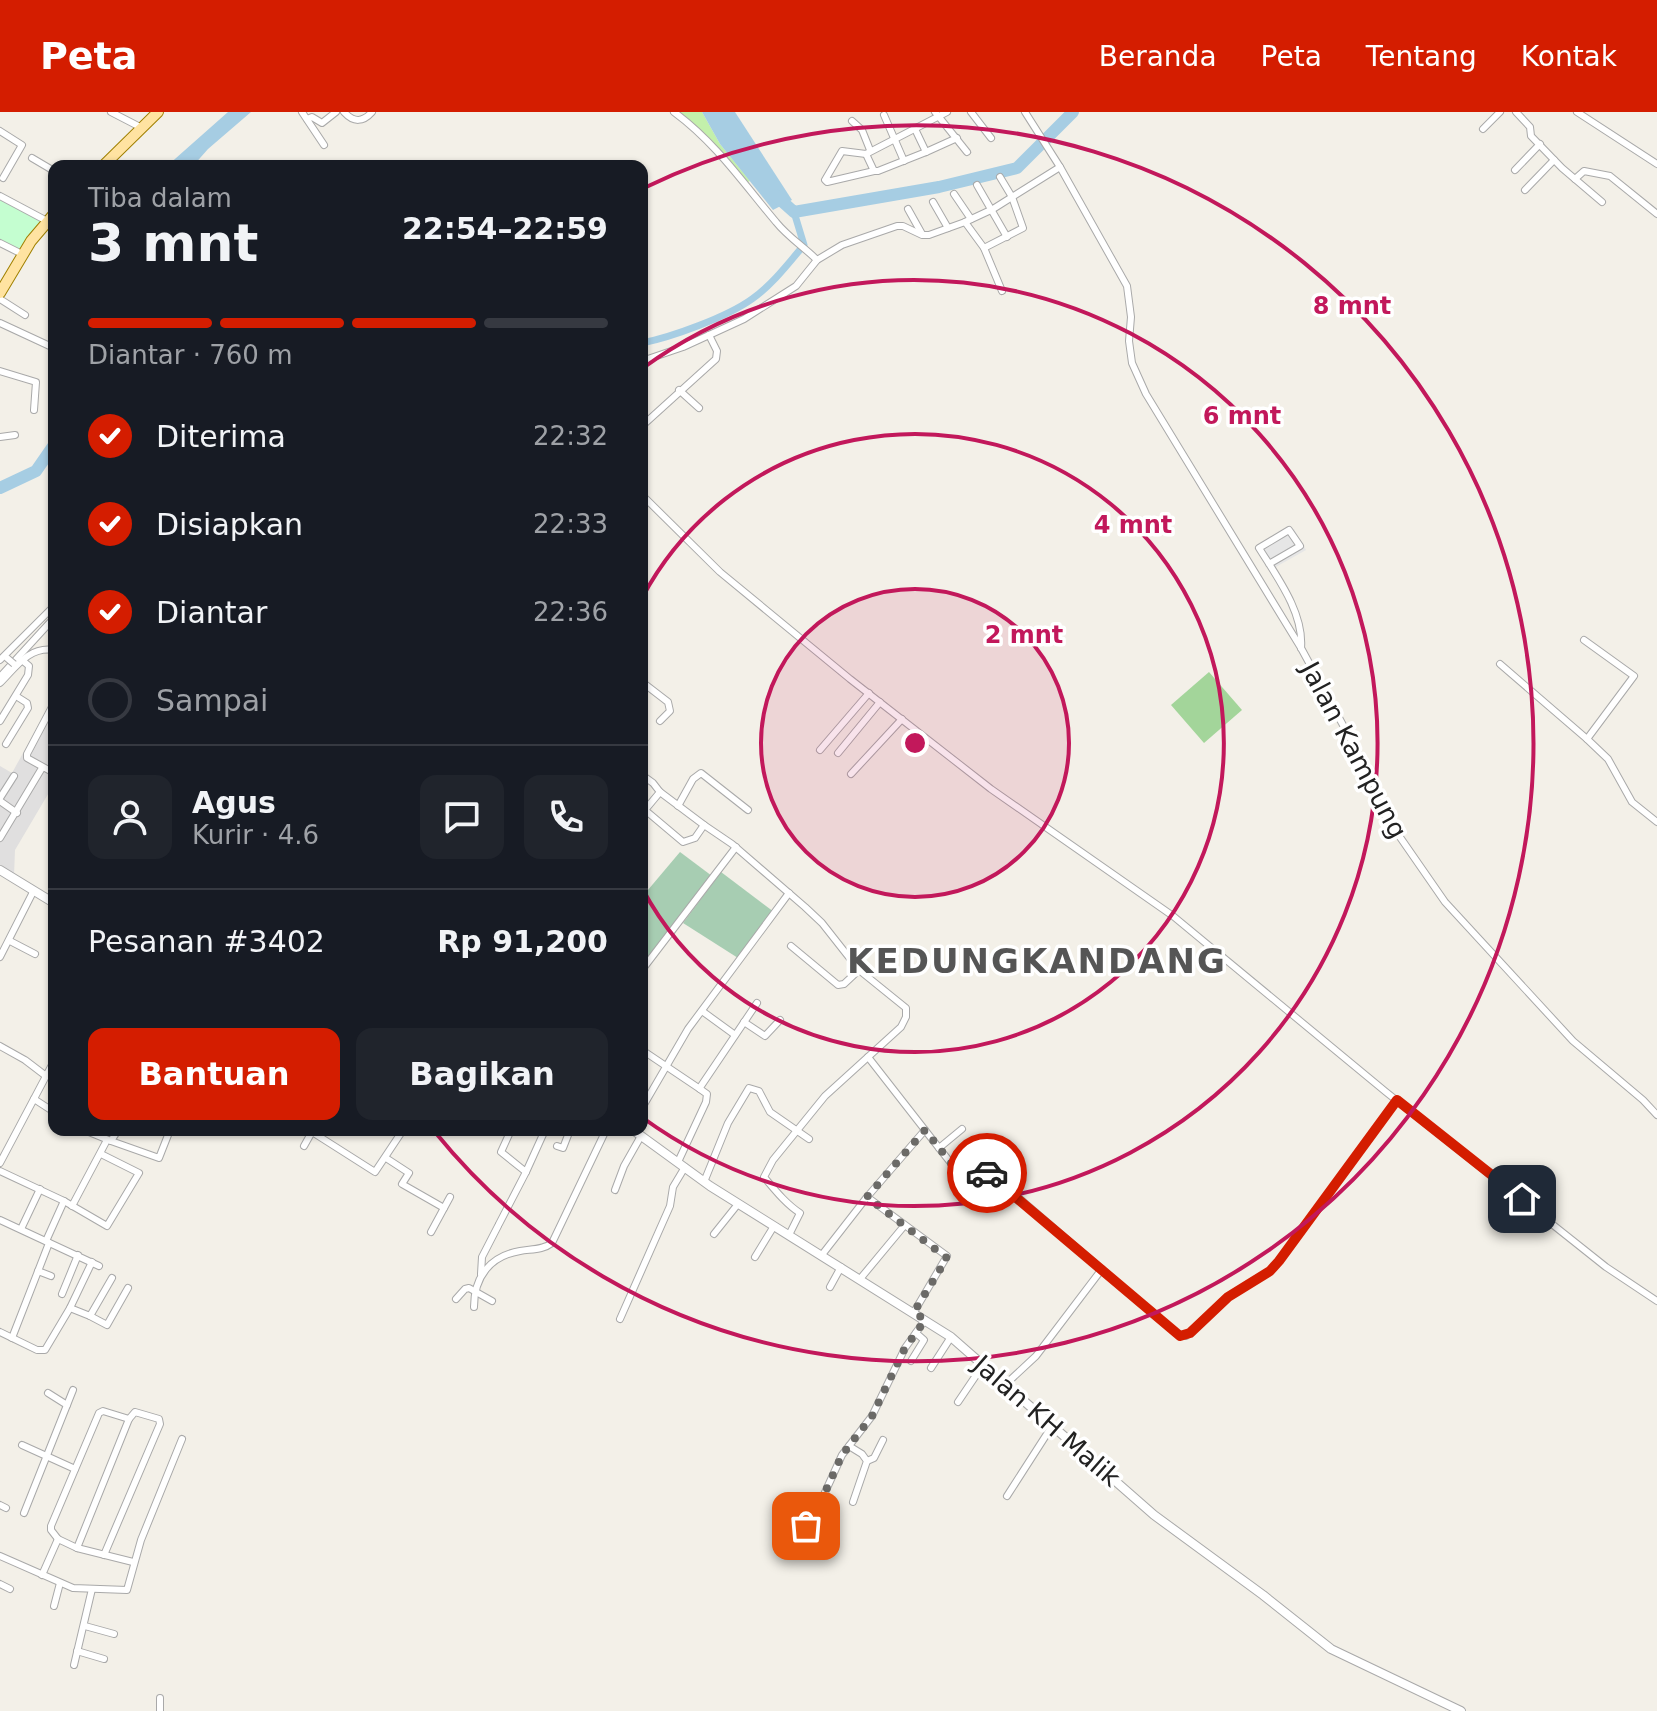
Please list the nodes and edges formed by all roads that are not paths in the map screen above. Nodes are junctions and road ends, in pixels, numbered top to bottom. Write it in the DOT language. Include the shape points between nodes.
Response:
graph roads {
  1 [pos="111,112"];
  2 [pos="158,112"];
  3 [pos="336,112"];
  4 [pos="344,112"];
  5 [pos="372,112"];
  6 [pos="674,112"];
  7 [pos="947,112"];
  8 [pos="971,112"];
  9 [pos="1025,112"];
  10 [pos="1500,112"];
  11 [pos="1516,112"];
  12 [pos="1577,112"];
  13 [pos="304,115"];
  14 [pos="884,115"];
  15 [pos="937,115"];
  16 [pos="852,121"];
  17 [pos="142,128"];
  18 [pos="915,129"];
  19 [pos="1483,129"];
  20 [pos="0,131"];
  21 [pos="957,138"];
  22 [pos="991,138"];
  23 [pos="895,139"];
  24 [pos="1540,144"];
  25 [pos="324,145"];
  26 [pos="868,152"];
  27 [pos="926,152"];
  28 [pos="967,152"];
  29 [pos="32,158"];
  30 [pos="109,160"];
  31 [pos="1554,160"];
  32 [pos="904,161"];
  33 [pos="1657,164"];
  34 [pos="48,167"];
  35 [pos="1060,167"];
  36 [pos="1515,170"];
  37 [pos="874,171"];
  38 [pos="1000,177"];
  39 [pos="3,178"];
  40 [pos="1575,179"];
  41 [pos="977,185"];
  42 [pos="1525,190"];
  43 [pos="954,194"];
  44 [pos="0,196"];
  45 [pos="1012,197"];
  46 [pos="933,202"];
  47 [pos="1602,202"];
  48 [pos="908,209"];
  49 [pos="993,209"];
  50 [pos="1657,214"];
  51 [pos="48,217"];
  52 [pos="968,221"];
  53 [pos="48,222"];
  54 [pos="948,228"];
  55 [pos="922,235"];
  56 [pos="1007,237"];
  57 [pos="0,243"];
  58 [pos="984,248"];
  59 [pos="22,254"];
  60 [pos="817,260"];
  61 [pos="1002,291"];
  62 [pos="0,296"];
  63 [pos="25,315"];
  64 [pos="0,323"];
  65 [pos="709,335"];
  66 [pos="48,345"];
  67 [pos="648,359"];
  68 [pos="0,371"];
  69 [pos="679,390"];
  70 [pos="699,408"];
  71 [pos="34,410"];
  72 [pos="648,420"];
  73 [pos="15,435"];
  74 [pos="0,437"];
  75 [pos="648,501"];
  76 [pos="1269,564"];
  77 [pos="48,612"];
  78 [pos="48,625"];
  79 [pos="1584,640"];
  80 [pos="1301,648"];
  81 [pos="48,650"];
  82 [pos="3,657"];
  83 [pos="18,663"];
  84 [pos="1500,664"];
  85 [pos="0,677"];
  86 [pos="0,683"];
  87 [pos="648,687"];
  88 [pos="869,693"];
  89 [pos="16,696"];
  90 [pos="880,702"];
  91 [pos="48,714"];
  92 [pos="902,719"];
  93 [pos="0,721"];
  94 [pos="660,721"];
  95 [pos="1587,739"];
  96 [pos="6,744"];
  97 [pos="820,750"];
  98 [pos="838,753"];
  99 [pos="42,768"];
  100 [pos="48,770"];
  101 [pos="851,774"];
  102 [pos="14,776"];
  103 [pos="648,779"];
  104 [pos="660,792"];
  105 [pos="0,799"];
  106 [pos="678,806"];
  107 [pos="648,807"];
  108 [pos="748,810"];
  109 [pos="17,813"];
  110 [pos="648,815"];
  111 [pos="1657,822"];
  112 [pos="704,825"];
  113 [pos="0,838"];
  114 [pos="736,847"];
  115 [pos="0,870"];
  116 [pos="33,892"];
  117 [pos="789,893"];
  118 [pos="48,900"];
  119 [pos="10,941"];
  120 [pos="791,946"];
  121 [pos="35,954"];
  122 [pos="0,957"];
  123 [pos="648,962"];
  124 [pos="859,970"];
  125 [pos="757,1003"];
  126 [pos="702,1011"];
  127 [pos="780,1020"];
  128 [pos="744,1022"];
  129 [pos="735,1035"];
  130 [pos="1,1048"];
  131 [pos="648,1054"];
  132 [pos="868,1057"];
  133 [pos="665,1067"];
  134 [pos="48,1072"];
  135 [pos="46,1076"];
  136 [pos="700,1089"];
  137 [pos="648,1097"];
  138 [pos="34,1099"];
  139 [pos="1397,1100"];
  140 [pos="48,1108"];
  141 [pos="1657,1115"];
  142 [pos="797,1129"];
  143 [pos="962,1129"];
  144 [pos="925,1130"];
  145 [pos="99,1136"];
  146 [pos="113,1136"];
  147 [pos="168,1136"];
  148 [pos="308,1136"];
  149 [pos="320,1136"];
  150 [pos="399,1136"];
  151 [pos="508,1136"];
  152 [pos="542,1136"];
  153 [pos="568,1136"];
  154 [pos="603,1136"];
  155 [pos="636,1136"];
  156 [pos="641,1136"];
  157 [pos="809,1139"];
  158 [pos="109,1140"];
  159 [pos="0,1141"];
  160 [pos="8,1145"];
  161 [pos="304,1146"];
  162 [pos="557,1146"];
  163 [pos="939,1148"];
  164 [pos="101,1154"];
  165 [pos="386,1158"];
  166 [pos="0,1163"];
  167 [pos="682,1165"];
  168 [pos="0,1171"];
  169 [pos="526,1172"];
  170 [pos="704,1182"];
  171 [pos="40,1189"];
  172 [pos="615,1190"];
  173 [pos="450,1197"];
  174 [pos="867,1197"];
  175 [pos="64,1201"];
  176 [pos="738,1204"];
  177 [pos="72,1206"];
  178 [pos="444,1208"];
  179 [pos="0,1220"];
  180 [pos="774,1226"];
  181 [pos="904,1226"];
  182 [pos="21,1229"];
  183 [pos="431,1232"];
  184 [pos="714,1234"];
  185 [pos="789,1235"];
  186 [pos="48,1242"];
  187 [pos="78,1255"];
  188 [pos="821,1256"];
  189 [pos="755,1257"];
  190 [pos="841,1267"];
  191 [pos="1102,1269"];
  192 [pos="38,1271"];
  193 [pos="481,1275"];
  194 [pos="51,1276"];
  195 [pos="112,1278"];
  196 [pos="860,1279"];
  197 [pos="830,1287"];
  198 [pos="128,1288"];
  199 [pos="475,1290"];
  200 [pos="62,1294"];
  201 [pos="456,1299"];
  202 [pos="492,1301"];
  203 [pos="1657,1301"];
  204 [pos="474,1307"];
  205 [pos="70,1308"];
  206 [pos="914,1312"];
  207 [pos="90,1316"];
  208 [pos="620,1319"];
  209 [pos="925,1320"];
  210 [pos="0,1332"];
  211 [pos="916,1333"];
  212 [pos="951,1337"];
  213 [pos="12,1338"];
  214 [pos="911,1361"];
  215 [pos="983,1365"];
  216 [pos="931,1368"];
  217 [pos="1007,1383"];
  218 [pos="73,1390"];
  219 [pos="48,1393"];
  220 [pos="958,1402"];
  221 [pos="67,1405"];
  222 [pos="129,1419"];
  223 [pos="1052,1426"];
  224 [pos="182,1439"];
  225 [pos="883,1440"];
  226 [pos="22,1445"];
  227 [pos="849,1446"];
  228 [pos="45,1456"];
  229 [pos="867,1461"];
  230 [pos="75,1469"];
  231 [pos="1007,1496"];
  232 [pos="853,1502"];
  233 [pos="24,1513"];
  234 [pos="806,1526"];
  235 [pos="58,1539"];
  236 [pos="77,1548"];
  237 [pos="104,1555"];
  238 [pos="0,1556"];
  239 [pos="133,1562"];
  240 [pos="42,1575"];
  241 [pos="60,1583"];
  242 [pos="0,1584"];
  243 [pos="10,1589"];
  244 [pos="92,1589"];
  245 [pos="54,1606"];
  246 [pos="85,1626"];
  247 [pos="114,1634"];
  248 [pos="77,1651"];
  249 [pos="104,1659"];
  250 [pos="74,1665"];
  251 [pos="160,1698"];
  252 [pos="160,1711"];
  253 [pos="1461,1711"];
  1 -- 17 [label="street"];
  2 -- 17 [label="main road"];
  3 -- 13 [label="street" via="322,123"];
  4 -- 5 [label="street" via="358,121"];
  6 -- 60 [label="street" via="707,139 777,223"];
  7 -- 15 [label="street"];
  8 -- 22 [label="street"];
  9 -- 35 [label="street, Jalan Kampung"];
  10 -- 19 [label="street"];
  11 -- 24 [label="street"];
  12 -- 33 [label="street"];
  13 -- 25 [label="street"];
  14 -- 23 [label="street"];
  15 -- 18 [label="street"];
  15 -- 21 [label="street"];
  16 -- 26 [label="street" via="862,130"];
  17 -- 30 [label="main road"];
  18 -- 23 [label="street"];
  18 -- 27 [label="street"];
  20 -- 39 [label="street" via="22,145"];
  21 -- 27 [label="street"];
  21 -- 28 [label="street"];
  23 -- 26 [label="street"];
  23 -- 32 [label="street"];
  24 -- 31 [label="street"];
  24 -- 36 [label="street"];
  26 -- 37 [label="street"];
  26 -- 37 [label="street" via="840,152 826,181"];
  27 -- 32 [label="street"];
  29 -- 34 [label="street"];
  31 -- 40 [label="street"];
  31 -- 42 [label="street"];
  32 -- 37 [label="street"];
  35 -- 45 [label="street"];
  35 -- 80 [label="street, Jalan Kampung" via="1127,286 1132,363 1146,394"];
  38 -- 45 [label="street"];
  40 -- 47 [label="street"];
  40 -- 50 [label="street" via="1584,171 1610,176"];
  41 -- 49 [label="street"];
  43 -- 52 [label="street"];
  44 -- 51 [label="street"];
  45 -- 49 [label="street"];
  45 -- 56 [label="street" via="1023,228"];
  46 -- 54 [label="street"];
  48 -- 55 [label="street"];
  49 -- 52 [label="street"];
  49 -- 56 [label="street"];
  52 -- 54 [label="street"];
  52 -- 58 [label="street"];
  53 -- 59 [label="main road"];
  54 -- 55 [label="street"];
  55 -- 60 [label="street" via="897,226 842,245"];
  56 -- 58 [label="street"];
  57 -- 59 [label="street"];
  58 -- 61 [label="street"];
  59 -- 62 [label="main road"];
  60 -- 65 [label="street" via="774,302"];
  62 -- 63 [label="street"];
  64 -- 66 [label="street"];
  65 -- 67 [label="street"];
  65 -- 69 [label="street" via="716,359"];
  68 -- 71 [label="street" via="36,382"];
  69 -- 70 [label="street"];
  69 -- 72 [label="street"];
  73 -- 74 [label="street"];
  75 -- 88 [label="street" via="720,572"];
  76 -- 76 [label="street" via="1260,546 1289,530 1300,546"];
  76 -- 80 [label="street" via="1298,618"];
  77 -- 82 [label="street"];
  78 -- 85 [label="street"];
  79 -- 95 [label="street" via="1634,676"];
  80 -- 141 [label="street, Jalan Kampung" via="1374,782 1377,804 1445,902 1579,1047"];
  81 -- 83 [label="street" via="36,651"];
  82 -- 83 [label="street, bridge"];
  83 -- 86 [label="street"];
  83 -- 89 [label="street" via="29,666 30,672"];
  84 -- 95 [label="street"];
  87 -- 94 [label="street" via="668,702 670,711"];
  88 -- 90 [label="street"];
  88 -- 97 [label="street"];
  89 -- 93 [label="street"];
  89 -- 96 [label="street" via="28,708"];
  90 -- 92 [label="street"];
  90 -- 98 [label="street"];
  91 -- 99 [label="street" via="27,754"];
  92 -- 101 [label="street"];
  92 -- 139 [label="street" via="991,789 1173,916"];
  95 -- 111 [label="street" via="1608,759 1632,802"];
  99 -- 100 [label="street"];
  99 -- 109 [label="street"];
  102 -- 105 [label="street"];
  103 -- 104 [label="street"];
  104 -- 106 [label="street"];
  104 -- 107 [label="street"];
  105 -- 109 [label="street"];
  106 -- 108 [label="street" via="701,773"];
  106 -- 112 [label="street"];
  109 -- 113 [label="street"];
  110 -- 112 [label="street" via="683,842 695,838"];
  112 -- 114 [label="street"];
  114 -- 117 [label="street"];
  114 -- 123 [label="street"];
  115 -- 116 [label="street"];
  116 -- 118 [label="street"];
  116 -- 119 [label="street"];
  117 -- 124 [label="street" via="822,923"];
  117 -- 126 [label="street"];
  119 -- 121 [label="street"];
  119 -- 122 [label="street"];
  120 -- 124 [label="street" via="838,985"];
  124 -- 132 [label="street" via="901,1002 907,1013 893,1036"];
  125 -- 128 [label="street"];
  126 -- 129 [label="street"];
  126 -- 133 [label="street"];
  127 -- 128 [label="street" via="765,1036"];
  128 -- 129 [label="street"];
  129 -- 136 [label="street"];
  130 -- 135 [label="street"];
  131 -- 133 [label="street"];
  132 -- 142 [label="street"];
  132 -- 144 [label="street"];
  133 -- 136 [label="street"];
  133 -- 137 [label="street"];
  134 -- 135 [label="street"];
  135 -- 138 [label="street"];
  136 -- 167 [label="street" via="707,1094 706,1102"];
  138 -- 140 [label="street"];
  138 -- 160 [label="street"];
  139 -- 191 [label="street" via="1279,1261 1186,1336 1177,1334"];
  139 -- 203 [label="street" via="1606,1267"];
  142 -- 157 [label="street"];
  142 -- 170 [label="street" via="770,1112 759,1091 749,1088"];
  142 -- 185 [label="street" via="763,1177 800,1213"];
  143 -- 163 [label="street"];
  144 -- 163 [label="street"];
  144 -- 174 [label="street"];
  145 -- 158 [label="street"];
  146 -- 158 [label="street"];
  147 -- 158 [label="street" via="159,1158"];
  148 -- 161 [label="street"];
  149 -- 165 [label="street" via="375,1172"];
  150 -- 165 [label="street"];
  151 -- 169 [label="street" via="501,1152"];
  152 -- 169 [label="street"];
  153 -- 162 [label="street" via="563,1148"];
  154 -- 193 [label="street" via="549,1246 496,1259"];
  155 -- 172 [label="street"];
  156 -- 167 [label="street, Jalan KH Malik"];
  158 -- 164 [label="street"];
  159 -- 160 [label="street"];
  160 -- 166 [label="street"];
  163 -- 191 [label="street" via="958,1172 992,1175"];
  164 -- 177 [label="street"];
  164 -- 177 [label="street" via="138,1174 107,1226"];
  165 -- 178 [label="street" via="409,1173 402,1184"];
  167 -- 170 [label="street, Jalan KH Malik"];
  167 -- 208 [label="street" via="670,1206"];
  168 -- 171 [label="street"];
  169 -- 193 [label="street" via="482,1257"];
  170 -- 176 [label="street, Jalan KH Malik"];
  171 -- 175 [label="street"];
  171 -- 182 [label="street"];
  173 -- 178 [label="street"];
  174 -- 181 [label="street"];
  174 -- 188 [label="street"];
  175 -- 177 [label="street"];
  175 -- 186 [label="street"];
  176 -- 180 [label="street, Jalan KH Malik"];
  176 -- 184 [label="street"];
  178 -- 183 [label="street"];
  179 -- 182 [label="street"];
  180 -- 185 [label="street, Jalan KH Malik"];
  180 -- 189 [label="street"];
  181 -- 196 [label="street"];
  181 -- 206 [label="street" via="947,1258"];
  182 -- 186 [label="street"];
  185 -- 188 [label="street, Jalan KH Malik"];
  186 -- 187 [label="street"];
  186 -- 192 [label="street"];
  187 -- 200 [label="street"];
  187 -- 205 [label="street" via="96,1264"];
  188 -- 190 [label="street, Jalan KH Malik"];
  190 -- 196 [label="street, Jalan KH Malik"];
  190 -- 197 [label="street"];
  191 -- 217 [label="street" via="1036,1356"];
  192 -- 194 [label="street"];
  192 -- 213 [label="street"];
  193 -- 199 [label="street"];
  195 -- 207 [label="street"];
  196 -- 206 [label="street, Jalan KH Malik"];
  198 -- 207 [label="street" via="107,1325"];
  199 -- 201 [label="street" via="465,1289"];
  199 -- 202 [label="street"];
  199 -- 204 [label="street"];
  205 -- 207 [label="street"];
  205 -- 213 [label="street" via="45,1350"];
  206 -- 209 [label="street, Jalan KH Malik"];
  209 -- 211 [label="street"];
  209 -- 212 [label="street, Jalan KH Malik"];
  210 -- 213 [label="street"];
  211 -- 214 [label="street" via="924,1340"];
  211 -- 227 [label="street" via="872,1416"];
  212 -- 215 [label="street, Jalan KH Malik"];
  212 -- 216 [label="street"];
  215 -- 220 [label="street"];
  215 -- 223 [label="street, Jalan KH Malik"];
  218 -- 221 [label="street"];
  219 -- 221 [label="street"];
  221 -- 228 [label="street"];
  222 -- 230 [label="street" via="101,1411"];
  222 -- 236 [label="street"];
  222 -- 237 [label="street" via="140,1412 160,1424"];
  223 -- 231 [label="street"];
  223 -- 253 [label="street, Jalan KH Malik" via="1154,1515 1331,1649"];
  224 -- 239 [label="street"];
  225 -- 229 [label="street"];
  226 -- 228 [label="street"];
  227 -- 229 [label="street"];
  227 -- 234 [label="street"];
  228 -- 230 [label="street"];
  228 -- 233 [label="street"];
  229 -- 232 [label="street"];
  230 -- 235 [label="street" via="51,1526"];
  235 -- 236 [label="street"];
  235 -- 240 [label="street"];
  236 -- 237 [label="street"];
  237 -- 239 [label="street"];
  238 -- 240 [label="street"];
  239 -- 244 [label="street" via="127,1589"];
  240 -- 241 [label="street"];
  241 -- 244 [label="street"];
  241 -- 245 [label="street"];
  242 -- 243 [label="street"];
  244 -- 246 [label="street"];
  246 -- 247 [label="street"];
  246 -- 248 [label="street"];
  248 -- 249 [label="street"];
  248 -- 250 [label="street"];
  251 -- 252 [label="street"];
}
